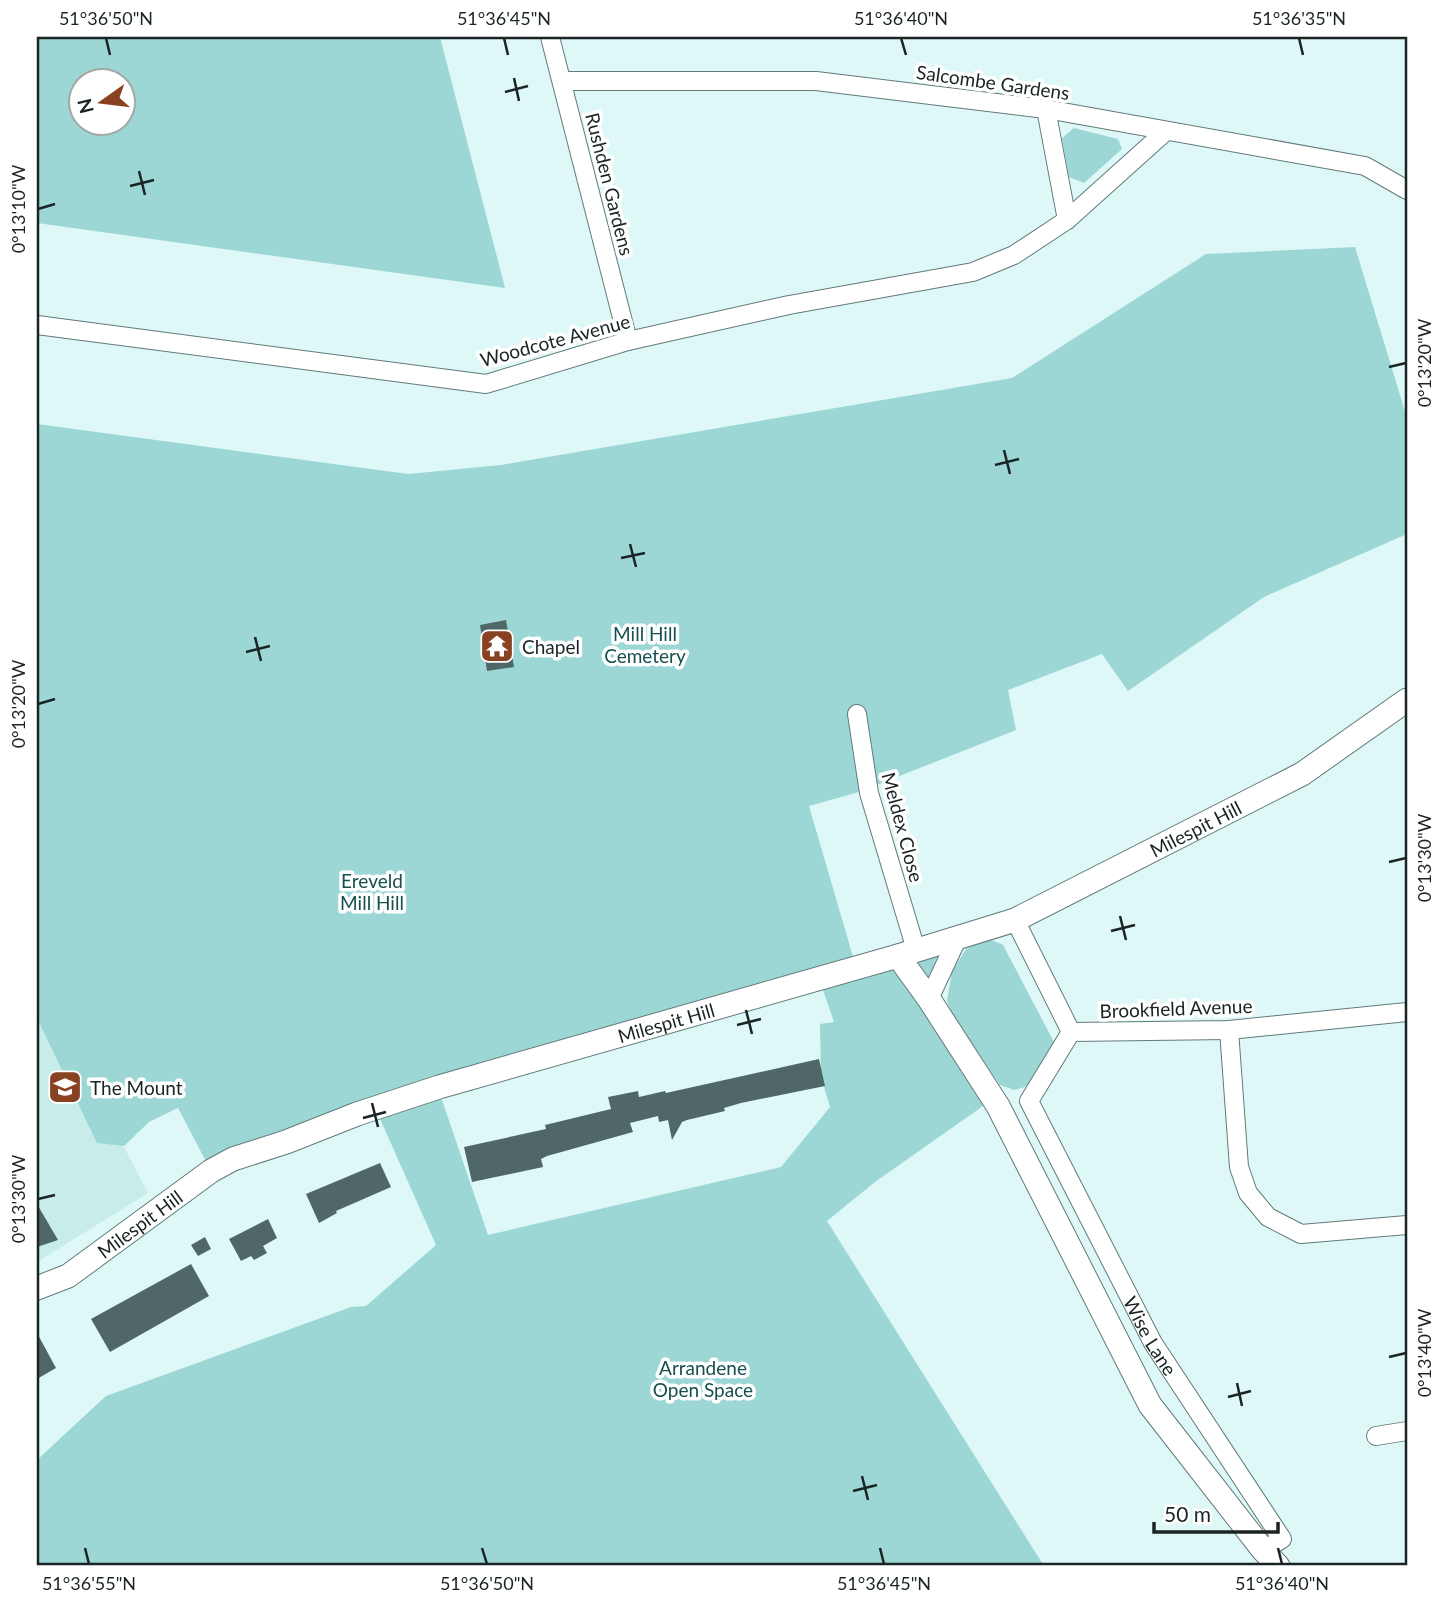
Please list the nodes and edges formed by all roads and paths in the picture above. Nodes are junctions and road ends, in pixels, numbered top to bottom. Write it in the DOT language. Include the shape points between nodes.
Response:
graph roads {
  1 [pos="550,37"];
  2 [pos="563,81"];
  3 [pos="1045,109"];
  4 [pos="1166,131"];
  5 [pos="1407,190"];
  6 [pos="1067,220"];
  7 [pos="37,325"];
  8 [pos="628,341"];
  9 [pos="1407,700"];
  10 [pos="857,714"];
  11 [pos="1015,920"];
  12 [pos="958,936"];
  13 [pos="907,953"];
  14 [pos="929,999"];
  15 [pos="1407,1012"];
  16 [pos="1229,1030"];
  17 [pos="1071,1032"];
  18 [pos="1029,1101"];
  19 [pos="998,1106"];
  20 [pos="1407,1224"];
  21 [pos="37,1289"];
  22 [pos="1407,1431"];
  23 [pos="1376,1436"];
  24 [pos="1270,1558"];
  1 -- 2 [label="street, Rushden Gardens"];
  2 -- 3 [label="street, Salcombe Gardens" via="816,81"];
  2 -- 8 [label="street, Rushden Gardens"];
  3 -- 4 [label="street, Salcombe Gardens"];
  3 -- 6 [label="street"];
  4 -- 5 [label="street, Salcombe Gardens" via="1365,166"];
  4 -- 6 [label="street, Woodcote Avenue"];
  6 -- 8 [label="street, Woodcote Avenue" via="1014,255 973,272 789,305"];
  7 -- 8 [label="street, Woodcote Avenue" via="486,384"];
  9 -- 11 [label="street, Milespit Hill" via="1302,774"];
  10 -- 13 [label="street, Meldex Close" via="869,793"];
  11 -- 12 [label="street, Milespit Hill"];
  11 -- 17 [label="street"];
  12 -- 13 [label="street, Milespit Hill"];
  12 -- 14 [label="street"];
  13 -- 14 [label="street, Wise Lane"];
  13 -- 21 [label="street, Milespit Hill" via="439,1087 233,1159 68,1276"];
  14 -- 19 [label="street, Wise Lane"];
  15 -- 16 [label="street, Brookfield Avenue"];
  16 -- 17 [label="street, Brookfield Avenue"];
  16 -- 20 [label="street" via="1239,1167 1248,1194 1268,1217 1301,1234"];
  17 -- 18 [label="street"];
  18 -- 19 [label="street"];
  18 -- 24 [label="street, Wise Lane" via="1153,1343 1282,1539"];
  19 -- 24 [label="street, Wise Lane" via="1150,1405"];
  22 -- 23 [label="street"];
}
